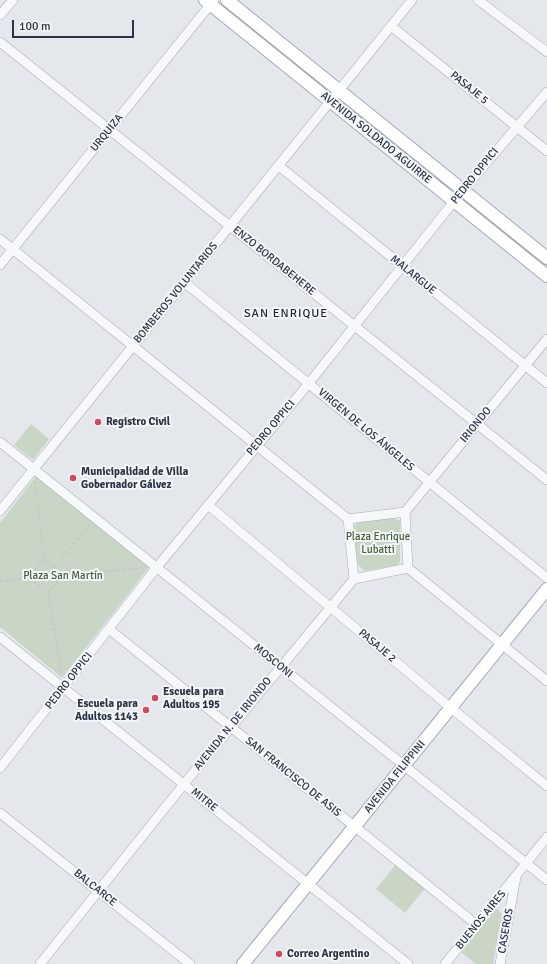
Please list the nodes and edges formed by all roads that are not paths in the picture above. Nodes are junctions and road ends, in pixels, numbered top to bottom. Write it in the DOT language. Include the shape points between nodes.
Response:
graph roads {
  1 [pos="13,0"];
  2 [pos="227,0"];
  3 [pos="412,0"];
  4 [pos="478,0"];
  5 [pos="210,2"];
  6 [pos="0,15"];
  7 [pos="391,26"];
  8 [pos="0,42"];
  9 [pos="547,52"];
  10 [pos="339,91"];
  11 [pos="547,92"];
  12 [pos="331,101"];
  13 [pos="516,126"];
  14 [pos="110,129"];
  15 [pos="547,151"];
  16 [pos="278,166"];
  17 [pos="463,190"];
  18 [pos="454,201"];
  19 [pos="230,226"];
  20 [pos="0,239"];
  21 [pos="13,249"];
  22 [pos="547,258"];
  23 [pos="0,265"];
  24 [pos="403,267"];
  25 [pos="547,276"];
  26 [pos="184,282"];
  27 [pos="355,326"];
  28 [pos="547,339"];
  29 [pos="133,346"];
  30 [pos="525,366"];
  31 [pos="309,383"];
  32 [pos="547,383"];
  33 [pos="477,424"];
  34 [pos="0,442"];
  35 [pos="257,445"];
  36 [pos="34,469"];
  37 [pos="547,480"];
  38 [pos="429,483"];
  39 [pos="208,505"];
  40 [pos="0,511"];
  41 [pos="406,512"];
  42 [pos="348,519"];
  43 [pos="157,567"];
  44 [pos="408,568"];
  45 [pos="547,578"];
  46 [pos="354,579"];
  47 [pos="547,589"];
  48 [pos="330,607"];
  49 [pos="109,629"];
  50 [pos="0,637"];
  51 [pos="502,645"];
  52 [pos="280,666"];
  53 [pos="547,681"];
  54 [pos="64,688"];
  55 [pos="451,708"];
  56 [pos="230,727"];
  57 [pos="404,765"];
  58 [pos="0,768"];
  59 [pos="184,784"];
  60 [pos="547,786"];
  61 [pos="0,813"];
  62 [pos="354,827"];
  63 [pos="547,837"];
  64 [pos="527,862"];
  65 [pos="516,875"];
  66 [pos="547,880"];
  67 [pos="309,883"];
  68 [pos="99,891"];
  69 [pos="477,925"];
  70 [pos="40,964"];
  71 [pos="190,964"];
  72 [pos="243,964"];
  73 [pos="408,964"];
  74 [pos="445,964"];
  75 [pos="500,964"];
  1 -- 6 [label="street"];
  2 -- 10 [label="main road, AVENIDA SOLDADO AGUIRRE"];
  3 -- 7 [label="street, BOMBEROS VOLUNTARIOS"];
  4 -- 9 [label="street"];
  5 -- 12 [label="main road, AVENIDA SOLDADO AGUIRRE"];
  5 -- 14 [label="street, URQUIZA"];
  7 -- 10 [label="street, BOMBEROS VOLUNTARIOS"];
  7 -- 13 [label="street, PASAJE 5"];
  8 -- 14 [label="street, ENZO BORDABEHERE"];
  10 -- 12 [label="street, BOMBEROS VOLUNTARIOS"];
  10 -- 17 [label="main road, AVENIDA SOLDADO AGUIRRE"];
  11 -- 13 [label="street, PEDRO OPPICI"];
  12 -- 16 [label="street, BOMBEROS VOLUNTARIOS"];
  12 -- 18 [label="main road, AVENIDA SOLDADO AGUIRRE"];
  13 -- 15 [label="street, PASAJE 5"];
  13 -- 17 [label="street, PEDRO OPPICI"];
  14 -- 19 [label="street, ENZO BORDABEHERE"];
  14 -- 21 [label="street, URQUIZA"];
  16 -- 19 [label="street, BOMBEROS VOLUNTARIOS"];
  16 -- 24 [label="street, MALARGUE"];
  17 -- 18 [label="street, PEDRO OPPICI"];
  17 -- 22 [label="main road, AVENIDA SOLDADO AGUIRRE"];
  18 -- 24 [label="street, PEDRO OPPICI"];
  18 -- 25 [label="main road, AVENIDA SOLDADO AGUIRRE"];
  19 -- 26 [label="street, BOMBEROS VOLUNTARIOS"];
  19 -- 27 [label="street, ENZO BORDABEHERE"];
  20 -- 21 [label="street"];
  21 -- 23 [label="street, URQUIZA"];
  21 -- 29 [label="street"];
  24 -- 27 [label="street, PEDRO OPPICI"];
  24 -- 30 [label="street, MALARGUE"];
  26 -- 29 [label="street, BOMBEROS VOLUNTARIOS"];
  26 -- 31 [label="street, VIRGEN DE LOS ÁNGELES"];
  27 -- 31 [label="street, PEDRO OPPICI"];
  27 -- 33 [label="street, ENZO BORDABEHERE"];
  28 -- 30 [label="street, IRIONDO"];
  29 -- 35 [label="street"];
  29 -- 36 [label="street, BOMBEROS VOLUNTARIOS"];
  30 -- 32 [label="street, MALARGUE"];
  30 -- 33 [label="street, IRIONDO"];
  31 -- 35 [label="street, PEDRO OPPICI"];
  31 -- 38 [label="street, VIRGEN DE LOS ÁNGELES"];
  33 -- 37 [label="street, ENZO BORDABEHERE"];
  33 -- 38 [label="street, IRIONDO"];
  34 -- 36 [label="street, MOSCONI"];
  35 -- 39 [label="street, PEDRO OPPICI"];
  35 -- 42 [label="street"];
  36 -- 40 [label="street, BOMBEROS VOLUNTARIOS"];
  36 -- 43 [label="street, MOSCONI"];
  38 -- 41 [label="street, IRIONDO"];
  38 -- 45 [label="street, VIRGEN DE LOS ÁNGELES"];
  39 -- 43 [label="street, PEDRO OPPICI"];
  39 -- 48 [label="street, PASAJE 2"];
  41 -- 42 [label="street"];
  41 -- 44 [label="street"];
  42 -- 46 [label="street"];
  43 -- 49 [label="street, PEDRO OPPICI"];
  43 -- 52 [label="street, MOSCONI"];
  44 -- 46 [label="street"];
  44 -- 51 [label="street"];
  46 -- 48 [label="street, AVENIDA N. DE IRIONDO"];
  47 -- 51 [label="main road, AVENIDA FILIPPINI"];
  48 -- 52 [label="street, AVENIDA N. DE IRIONDO"];
  48 -- 55 [label="street, PASAJE 2"];
  49 -- 54 [label="street, PEDRO OPPICI"];
  49 -- 56 [label="street, SAN FRANCISCO DE ASIS"];
  50 -- 54 [label="street, MITRE"];
  51 -- 53 [label="street"];
  51 -- 55 [label="main road, AVENIDA FILIPPINI"];
  52 -- 56 [label="street, AVENIDA N. DE IRIONDO"];
  52 -- 57 [label="street, MOSCONI"];
  54 -- 58 [label="street, PEDRO OPPICI"];
  54 -- 59 [label="street, MITRE"];
  55 -- 57 [label="main road, AVENIDA FILIPPINI"];
  55 -- 60 [label="street, PASAJE 2"];
  56 -- 59 [label="street, AVENIDA N. DE IRIONDO"];
  56 -- 62 [label="street, SAN FRANCISCO DE ASIS"];
  57 -- 62 [label="main road, AVENIDA FILIPPINI"];
  57 -- 64 [label="street, MOSCONI"];
  59 -- 67 [label="street, MITRE"];
  59 -- 68 [label="street, AVENIDA N. DE IRIONDO"];
  61 -- 68 [label="street, BALCARCE"];
  62 -- 67 [label="main road, AVENIDA FILIPPINI"];
  62 -- 69 [label="street, SAN FRANCISCO DE ASIS"];
  63 -- 64 [label="street"];
  64 -- 65 [label="street, BUENOS AIRES"];
  64 -- 66 [label="street, MOSCONI"];
  65 -- 69 [label="street, BUENOS AIRES"];
  65 -- 75 [label="street, CASEROS"];
  67 -- 72 [label="main road, AVENIDA FILIPPINI"];
  67 -- 73 [label="street, MITRE"];
  68 -- 70 [label="street, AVENIDA N. DE IRIONDO"];
  68 -- 71 [label="street, BALCARCE"];
  69 -- 74 [label="street, BUENOS AIRES"];
}
